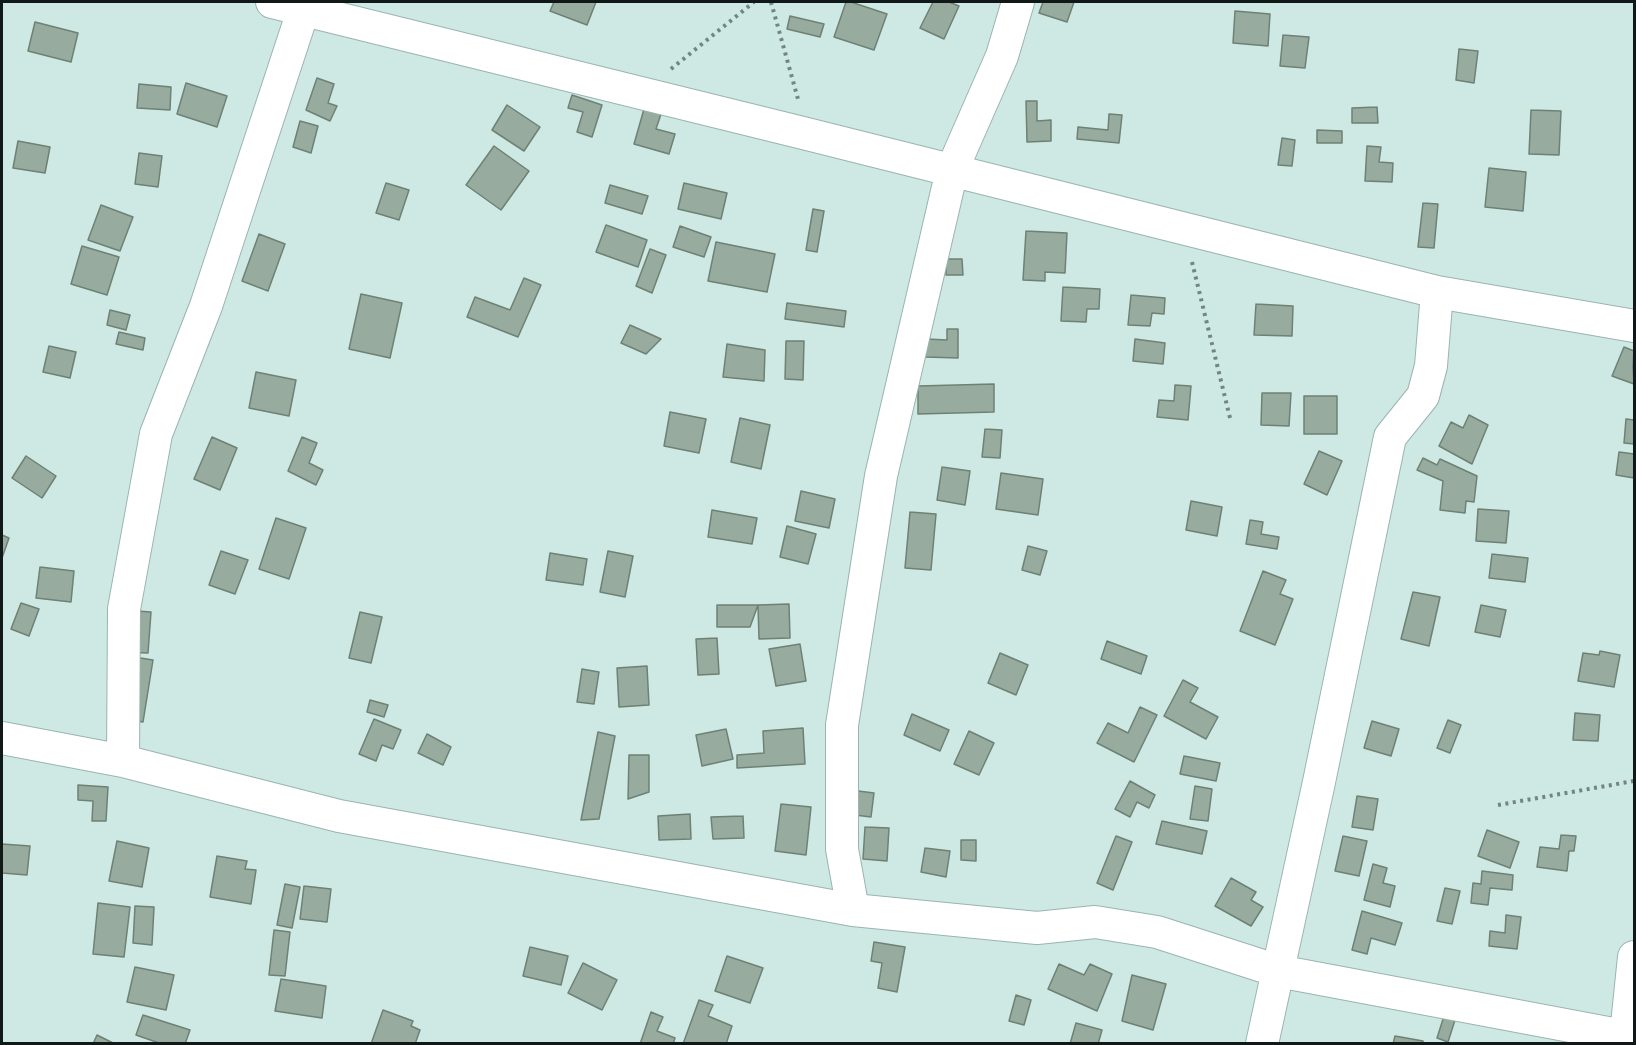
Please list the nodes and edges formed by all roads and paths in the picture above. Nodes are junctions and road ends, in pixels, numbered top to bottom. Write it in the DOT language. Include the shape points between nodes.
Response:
graph roads {
  1 [pos="272,2"];
  2 [pos="754,2"];
  3 [pos="771,2"];
  4 [pos="1018,2"];
  5 [pos="304,8"];
  6 [pos="641,93"];
  7 [pos="807,134"];
  8 [pos="952,170"];
  9 [pos="1184,229"];
  10 [pos="1437,292"];
  11 [pos="1635,326"];
  12 [pos="1231,422"];
  13 [pos="2,738"];
  14 [pos="123,761"];
  15 [pos="1635,781"];
  16 [pos="1498,805"];
  17 [pos="853,910"];
  18 [pos="1635,957"];
  19 [pos="1278,971"];
  20 [pos="1629,1039"];
  21 [pos="1262,1044"];
  1 -- 5 [label="street"];
  2 -- 6 [label="path"];
  3 -- 7 [label="path"];
  4 -- 8 [label="street" via="1002,56"];
  5 -- 6 [label="street"];
  5 -- 14 [label="street" via="206,306 156,434 124,609"];
  6 -- 7 [label="street"];
  7 -- 8 [label="street"];
  8 -- 9 [label="street"];
  8 -- 17 [label="street" via="880,476 842,725 842,849"];
  9 -- 10 [label="street"];
  9 -- 12 [label="path"];
  10 -- 11 [label="street"];
  10 -- 19 [label="street" via="1431,366 1423,396 1390,437"];
  13 -- 14 [label="street"];
  14 -- 17 [label="street" via="339,816"];
  15 -- 16 [label="path"];
  17 -- 19 [label="street" via="1037,927 1095,922 1157,932"];
  18 -- 20 [label="street"];
  19 -- 20 [label="street"];
  19 -- 21 [label="street"];
}
